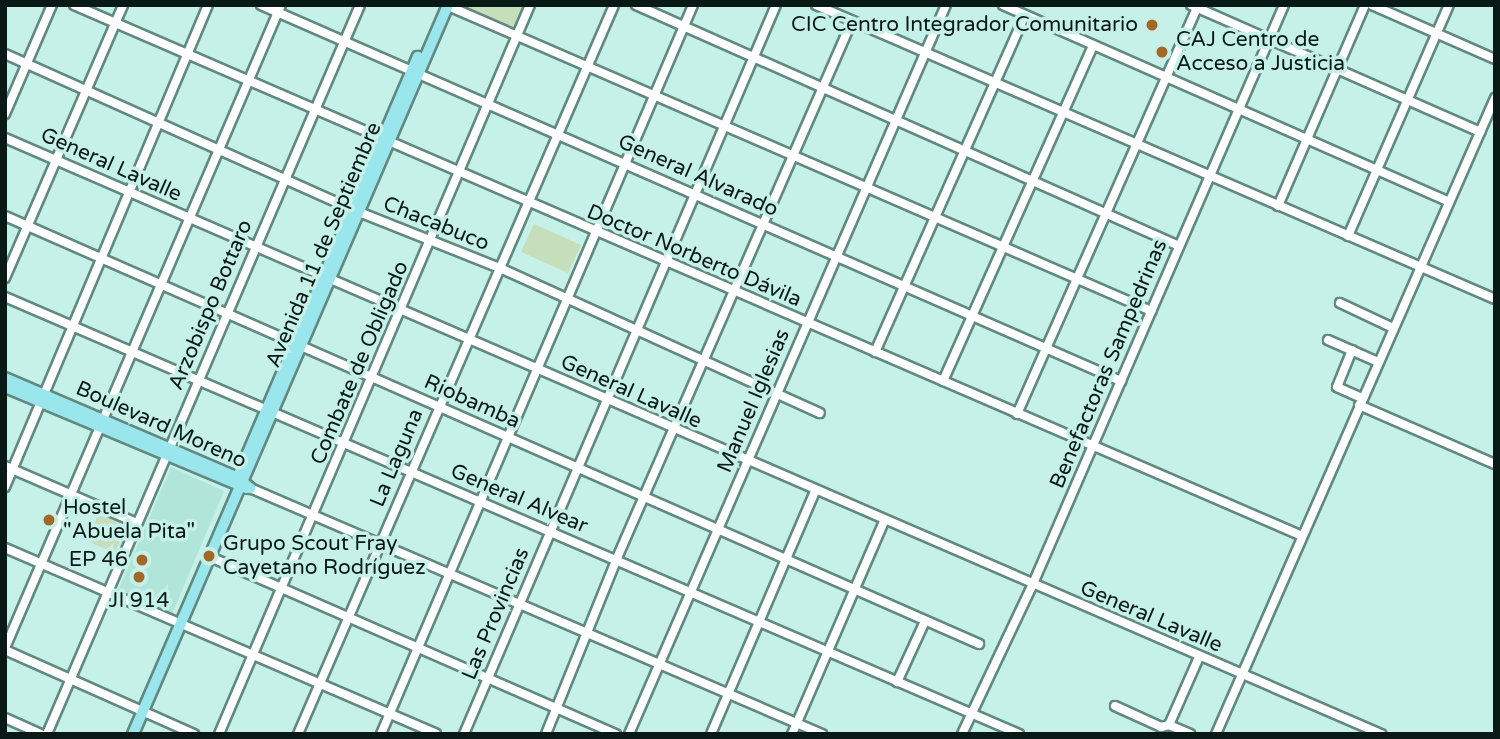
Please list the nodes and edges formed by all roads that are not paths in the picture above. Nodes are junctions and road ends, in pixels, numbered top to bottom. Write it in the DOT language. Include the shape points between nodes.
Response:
graph roads {
  1 [pos="52,5"];
  2 [pos="74,5"];
  3 [pos="123,5"];
  4 [pos="208,5"];
  5 [pos="261,5"];
  6 [pos="359,5"];
  7 [pos="446,5"];
  8 [pos="530,5"];
  9 [pos="614,5"];
  10 [pos="636,5"];
  11 [pos="693,5"];
  12 [pos="776,5"];
  13 [pos="816,5"];
  14 [pos="946,5"];
  15 [pos="1003,5"];
  16 [pos="1284,5"];
  17 [pos="1365,5"];
  18 [pos="1372,5"];
  19 [pos="1449,5"];
  20 [pos="1195,6"];
  21 [pos="279,9"];
  22 [pos="1025,15"];
  23 [pos="852,21"];
  24 [pos="116,22"];
  25 [pos="684,28"];
  26 [pos="1436,33"];
  27 [pos="517,35"];
  28 [pos="343,40"];
  29 [pos="1268,40"];
  30 [pos="1093,45"];
  31 [pos="925,52"];
  32 [pos="5,54"];
  33 [pos="187,54"];
  34 [pos="753,58"];
  35 [pos="1495,59"];
  36 [pos="27,64"];
  37 [pos="588,64"];
  38 [pos="1337,70"];
  39 [pos="416,71"];
  40 [pos="1166,77"];
  41 [pos="248,82"];
  42 [pos="995,83"];
  43 [pos="823,88"];
  44 [pos="86,90"];
  45 [pos="656,94"];
  46 [pos="1495,99"];
  47 [pos="1407,100"];
  48 [pos="487,104"];
  49 [pos="313,109"];
  50 [pos="1239,109"];
  51 [pos="1063,112"];
  52 [pos="5,114"];
  53 [pos="894,121"];
  54 [pos="159,122"];
  55 [pos="724,123"];
  56 [pos="1480,131"];
  57 [pos="558,134"];
  58 [pos="5,138"];
  59 [pos="1307,139"];
  60 [pos="386,140"];
  61 [pos="1137,144"];
  62 [pos="218,148"];
  63 [pos="965,151"];
  64 [pos="792,153"];
  65 [pos="56,160"];
  66 [pos="625,163"];
  67 [pos="1377,170"];
  68 [pos="460,171"];
  69 [pos="1209,176"];
  70 [pos="284,178"];
  71 [pos="1033,180"];
  72 [pos="866,186"];
  73 [pos="129,192"];
  74 [pos="695,195"];
  75 [pos="1448,201"];
  76 [pos="529,202"];
  77 [pos="1278,206"];
  78 [pos="356,210"];
  79 [pos="1106,213"];
  80 [pos="5,216"];
  81 [pos="189,218"];
  82 [pos="935,218"];
  83 [pos="762,224"];
  84 [pos="27,226"];
  85 [pos="596,233"];
  86 [pos="1348,236"];
  87 [pos="432,242"];
  88 [pos="1179,246"];
  89 [pos="254,247"];
  90 [pos="1002,247"];
  91 [pos="836,256"];
  92 [pos="101,258"];
  93 [pos="666,263"];
  94 [pos="1419,267"];
  95 [pos="500,268"];
  96 [pos="5,278"];
  97 [pos="327,278"];
  98 [pos="1077,279"];
  99 [pos="161,285"];
  100 [pos="905,286"];
  101 [pos="732,292"];
  102 [pos="5,297"];
  103 [pos="1495,299"];
  104 [pos="566,301"];
  105 [pos="1340,303"];
  106 [pos="401,310"];
  107 [pos="1151,311"];
  108 [pos="226,313"];
  109 [pos="972,315"];
  110 [pos="806,323"];
  111 [pos="73,325"];
  112 [pos="1393,328"];
  113 [pos="636,333"];
  114 [pos="467,339"];
  115 [pos="1328,340"];
  116 [pos="298,346"];
  117 [pos="1047,348"];
  118 [pos="132,349"];
  119 [pos="1352,350"];
  120 [pos="875,352"];
  121 [pos="702,362"];
  122 [pos="1378,362"];
  123 [pos="537,370"];
  124 [pos="5,378"];
  125 [pos="370,378"];
  126 [pos="200,379"];
  127 [pos="943,381"];
  128 [pos="1121,381"];
  129 [pos="5,387"];
  130 [pos="776,394"];
  131 [pos="42,398"];
  132 [pos="607,400"];
  133 [pos="1361,401"];
  134 [pos="438,406"];
  135 [pos="270,410"];
  136 [pos="820,413"];
  137 [pos="1017,414"];
  138 [pos="101,423"];
  139 [pos="673,429"];
  140 [pos="508,437"];
  141 [pos="344,442"];
  142 [pos="1092,447"];
  143 [pos="167,452"];
  144 [pos="747,461"];
  145 [pos="1495,464"];
  146 [pos="9,468"];
  147 [pos="578,468"];
  148 [pos="410,471"];
  149 [pos="241,484"];
  150 [pos="5,487"];
  151 [pos="815,491"];
  152 [pos="71,495"];
  153 [pos="644,497"];
  154 [pos="481,502"];
  155 [pos="314,515"];
  156 [pos="884,521"];
  157 [pos="138,523"];
  158 [pos="717,529"];
  159 [pos="550,532"];
  160 [pos="1302,536"];
  161 [pos="379,544"];
  162 [pos="5,548"];
  163 [pos="208,556"];
  164 [pos="617,558"];
  165 [pos="786,559"];
  166 [pos="40,564"];
  167 [pos="450,573"];
  168 [pos="1032,586"];
  169 [pos="283,587"];
  170 [pos="854,589"];
  171 [pos="691,591"];
  172 [pos="108,592"];
  173 [pos="520,603"];
  174 [pos="348,617"];
  175 [pos="760,621"];
  176 [pos="925,621"];
  177 [pos="180,624"];
  178 [pos="587,633"];
  179 [pos="979,644"];
  180 [pos="418,647"];
  181 [pos="5,649"];
  182 [pos="827,651"];
  183 [pos="254,654"];
  184 [pos="1199,657"];
  185 [pos="660,663"];
  186 [pos="1244,675"];
  187 [pos="488,678"];
  188 [pos="71,679"];
  189 [pos="897,682"];
  190 [pos="319,684"];
  191 [pos="729,693"];
  192 [pos="1115,706"];
  193 [pos="557,708"];
  194 [pos="143,711"];
  195 [pos="972,713"];
  196 [pos="390,714"];
  197 [pos="5,718"];
  198 [pos="796,723"];
  199 [pos="1170,724"];
  200 [pos="41,734"];
  201 [pos="47,734"];
  202 [pos="133,734"];
  203 [pos="194,734"];
  204 [pos="219,734"];
  205 [pos="298,734"];
  206 [pos="381,734"];
  207 [pos="436,734"];
  208 [pos="464,734"];
  209 [pos="546,734"];
  210 [pos="616,734"];
  211 [pos="629,734"];
  212 [pos="711,734"];
  213 [pos="792,734"];
  214 [pos="822,734"];
  215 [pos="962,734"];
  216 [pos="1019,734"];
  217 [pos="1190,734"];
  218 [pos="1216,734"];
  219 [pos="1381,734"];
  1 -- 36 [label="street"];
  2 -- 24 [label="street, Doctor Norberto Dávila"];
  3 -- 24 [label="street"];
  4 -- 33 [label="street"];
  5 -- 21 [label="street, General Alvarado"];
  6 -- 28 [label="street, Arzobispo Bottaro"];
  7 -- 27 [label="street"];
  7 -- 39 [label="main road, Avenida 11 de Septiembre"];
  8 -- 27 [label="street, Combate de Obligado"];
  9 -- 37 [label="street, La Laguna"];
  10 -- 25 [label="street"];
  11 -- 25 [label="street"];
  12 -- 34 [label="street, Las Provincias"];
  13 -- 23 [label="street"];
  14 -- 31 [label="street, Manuel Iglesias"];
  15 -- 22 [label="street"];
  16 -- 29 [label="street, Benefactoras Sampedrinas"];
  17 -- 38 [label="street"];
  18 -- 26 [label="street"];
  19 -- 26 [label="street"];
  20 -- 29 [label="street"];
  20 -- 40 [label="street"];
  21 -- 28 [label="street, General Alvarado"];
  21 -- 41 [label="street"];
  22 -- 30 [label="street"];
  22 -- 42 [label="street"];
  23 -- 31 [label="street"];
  23 -- 43 [label="street"];
  24 -- 33 [label="street, Doctor Norberto Dávila"];
  24 -- 44 [label="street"];
  25 -- 34 [label="street"];
  25 -- 45 [label="street"];
  26 -- 35 [label="street"];
  26 -- 47 [label="street"];
  27 -- 37 [label="street"];
  27 -- 48 [label="street, Combate de Obligado"];
  28 -- 39 [label="street, General Alvarado"];
  28 -- 49 [label="street, Arzobispo Bottaro"];
  29 -- 38 [label="street"];
  29 -- 50 [label="street, Benefactoras Sampedrinas"];
  30 -- 40 [label="street"];
  30 -- 51 [label="street"];
  31 -- 42 [label="street"];
  31 -- 53 [label="street, Manuel Iglesias"];
  32 -- 36 [label="street, Chacabuco"];
  33 -- 41 [label="street, Doctor Norberto Dávila"];
  33 -- 54 [label="street"];
  34 -- 43 [label="street"];
  34 -- 55 [label="street, Las Provincias"];
  36 -- 44 [label="street, Chacabuco"];
  36 -- 52 [label="street"];
  37 -- 45 [label="street"];
  37 -- 57 [label="street, La Laguna"];
  38 -- 47 [label="street"];
  38 -- 59 [label="street"];
  39 -- 48 [label="street, General Alvarado"];
  39 -- 60 [label="main road, Avenida 11 de Septiembre"];
  40 -- 50 [label="street"];
  40 -- 61 [label="street"];
  41 -- 49 [label="street, Doctor Norberto Dávila"];
  41 -- 62 [label="street"];
  42 -- 51 [label="street"];
  42 -- 63 [label="street"];
  43 -- 53 [label="street"];
  43 -- 64 [label="street"];
  44 -- 54 [label="street, Chacabuco"];
  44 -- 65 [label="street"];
  45 -- 55 [label="street"];
  45 -- 66 [label="street"];
  46 -- 56 [label="street"];
  47 -- 56 [label="street"];
  47 -- 67 [label="street"];
  48 -- 57 [label="street, General Alvarado"];
  48 -- 68 [label="street, Combate de Obligado"];
  49 -- 60 [label="street, Doctor Norberto Dávila"];
  49 -- 70 [label="street, Arzobispo Bottaro"];
  50 -- 59 [label="street"];
  50 -- 69 [label="street, Benefactoras Sampedrinas"];
  51 -- 61 [label="street"];
  51 -- 71 [label="street"];
  53 -- 63 [label="street"];
  53 -- 72 [label="street, Manuel Iglesias"];
  54 -- 62 [label="street, Chacabuco"];
  54 -- 73 [label="street"];
  55 -- 64 [label="street"];
  55 -- 74 [label="street, Las Provincias"];
  56 -- 75 [label="street"];
  57 -- 66 [label="street, General Alvarado"];
  57 -- 76 [label="street, La Laguna"];
  58 -- 65 [label="street, General Lavalle"];
  59 -- 67 [label="street"];
  59 -- 77 [label="street"];
  60 -- 68 [label="street, Doctor Norberto Dávila"];
  60 -- 78 [label="main road, Avenida 11 de Septiembre"];
  61 -- 69 [label="street"];
  61 -- 79 [label="street"];
  62 -- 70 [label="street, Chacabuco"];
  62 -- 81 [label="street"];
  63 -- 71 [label="street"];
  63 -- 82 [label="street"];
  64 -- 72 [label="street"];
  64 -- 83 [label="street"];
  65 -- 73 [label="street, General Lavalle"];
  65 -- 84 [label="street"];
  66 -- 74 [label="street, General Alvarado"];
  66 -- 85 [label="street"];
  67 -- 75 [label="street"];
  67 -- 86 [label="street"];
  68 -- 76 [label="street, Doctor Norberto Dávila"];
  68 -- 87 [label="street, Combate de Obligado"];
  69 -- 77 [label="street"];
  69 -- 88 [label="street, Benefactoras Sampedrinas"];
  70 -- 78 [label="street, Chacabuco"];
  70 -- 89 [label="street, Arzobispo Bottaro"];
  71 -- 79 [label="street"];
  71 -- 90 [label="street"];
  72 -- 82 [label="street"];
  72 -- 91 [label="street, Manuel Iglesias"];
  73 -- 81 [label="street, General Lavalle"];
  73 -- 92 [label="street"];
  74 -- 83 [label="street, General Alvarado"];
  74 -- 93 [label="street, Las Provincias"];
  75 -- 94 [label="street"];
  76 -- 85 [label="street, Doctor Norberto Dávila"];
  76 -- 95 [label="street, La Laguna"];
  77 -- 86 [label="street"];
  78 -- 87 [label="street, Chacabuco"];
  78 -- 97 [label="main road, Avenida 11 de Septiembre"];
  79 -- 88 [label="street"];
  79 -- 98 [label="street"];
  80 -- 84 [label="street, Riobamba"];
  81 -- 89 [label="street, General Lavalle"];
  81 -- 99 [label="street"];
  82 -- 90 [label="street"];
  82 -- 100 [label="street"];
  83 -- 91 [label="street, General Alvarado"];
  83 -- 101 [label="street"];
  84 -- 92 [label="street, Riobamba"];
  84 -- 96 [label="street"];
  85 -- 93 [label="street, Doctor Norberto Dávila"];
  85 -- 104 [label="street"];
  86 -- 94 [label="street"];
  87 -- 95 [label="street, Chacabuco"];
  87 -- 106 [label="street, Combate de Obligado"];
  88 -- 107 [label="street, Benefactoras Sampedrinas"];
  89 -- 97 [label="street, General Lavalle"];
  89 -- 108 [label="street, Arzobispo Bottaro"];
  90 -- 98 [label="street"];
  90 -- 109 [label="street"];
  91 -- 100 [label="street, General Alvarado"];
  91 -- 110 [label="street, Manuel Iglesias"];
  92 -- 99 [label="street, Riobamba"];
  92 -- 111 [label="street"];
  93 -- 101 [label="street, Doctor Norberto Dávila"];
  93 -- 113 [label="street, Las Provincias"];
  94 -- 103 [label="street"];
  94 -- 112 [label="street"];
  95 -- 104 [label="street, Chacabuco"];
  95 -- 114 [label="street, La Laguna"];
  97 -- 106 [label="street, General Lavalle"];
  97 -- 116 [label="main road, Avenida 11 de Septiembre"];
  98 -- 107 [label="street"];
  98 -- 117 [label="street"];
  99 -- 108 [label="street, Riobamba"];
  99 -- 118 [label="street"];
  100 -- 109 [label="street, General Alvarado"];
  100 -- 120 [label="street"];
  101 -- 110 [label="street, Doctor Norberto Dávila"];
  101 -- 121 [label="street"];
  102 -- 111 [label="street, General Alvear"];
  104 -- 113 [label="street, Chacabuco"];
  104 -- 123 [label="street"];
  105 -- 112 [label="street"];
  106 -- 114 [label="street, General Lavalle"];
  106 -- 125 [label="street, Combate de Obligado"];
  107 -- 128 [label="street, Benefactoras Sampedrinas"];
  108 -- 116 [label="street, Riobamba"];
  108 -- 126 [label="street, Arzobispo Bottaro"];
  109 -- 117 [label="street, General Alvarado"];
  109 -- 127 [label="street"];
  110 -- 120 [label="street, Doctor Norberto Dávila"];
  110 -- 130 [label="street, Manuel Iglesias"];
  111 -- 118 [label="street, General Alvear"];
  111 -- 131 [label="street"];
  112 -- 122 [label="street"];
  113 -- 121 [label="street, Chacabuco"];
  113 -- 132 [label="street, Las Provincias"];
  114 -- 123 [label="street, General Lavalle"];
  114 -- 134 [label="street, La Laguna"];
  115 -- 119 [label="street"];
  116 -- 125 [label="street, Riobamba"];
  116 -- 135 [label="main road, Avenida 11 de Septiembre"];
  117 -- 128 [label="street, General Alvarado"];
  117 -- 137 [label="street"];
  118 -- 126 [label="street, General Alvear"];
  118 -- 138 [label="street"];
  119 -- 122 [label="street"];
  119 -- 133 [label="street" via="1337,387"];
  120 -- 127 [label="street, Doctor Norberto Dávila"];
  121 -- 130 [label="street, Chacabuco"];
  121 -- 139 [label="street"];
  122 -- 133 [label="street"];
  123 -- 132 [label="street, General Lavalle"];
  123 -- 140 [label="street"];
  124 -- 131 [label="main road, Boulevard Moreno"];
  125 -- 134 [label="street, Riobamba"];
  125 -- 141 [label="street, Combate de Obligado"];
  126 -- 135 [label="street, General Alvear"];
  126 -- 143 [label="street, Arzobispo Bottaro"];
  127 -- 137 [label="street, Doctor Norberto Dávila"];
  128 -- 142 [label="street, Benefactoras Sampedrinas"];
  129 -- 131 [label="main road, Boulevard Moreno"];
  130 -- 136 [label="street, Chacabuco"];
  130 -- 144 [label="street, Manuel Iglesias"];
  131 -- 138 [label="main road, Boulevard Moreno"];
  131 -- 146 [label="street"];
  132 -- 139 [label="street, General Lavalle"];
  132 -- 147 [label="street, Las Provincias"];
  133 -- 145 [label="street"];
  133 -- 160 [label="street"];
  134 -- 140 [label="street, Riobamba"];
  134 -- 148 [label="street, La Laguna"];
  135 -- 141 [label="street, General Alvear"];
  135 -- 149 [label="main road, Avenida 11 de Septiembre"];
  137 -- 142 [label="street, Doctor Norberto Dávila"];
  138 -- 143 [label="main road, Boulevard Moreno"];
  138 -- 152 [label="street"];
  139 -- 144 [label="street, General Lavalle"];
  139 -- 153 [label="street"];
  140 -- 147 [label="street, Riobamba"];
  140 -- 154 [label="street"];
  141 -- 148 [label="street, General Alvear"];
  141 -- 155 [label="street, Combate de Obligado"];
  142 -- 160 [label="street, Doctor Norberto Dávila"];
  142 -- 168 [label="street, Benefactoras Sampedrinas"];
  143 -- 149 [label="main road, Boulevard Moreno"];
  143 -- 157 [label="street, Arzobispo Bottaro"];
  144 -- 151 [label="street, General Lavalle"];
  144 -- 158 [label="street, Manuel Iglesias"];
  146 -- 150 [label="street"];
  146 -- 152 [label="street"];
  147 -- 153 [label="street, Riobamba"];
  147 -- 159 [label="street, Las Provincias"];
  148 -- 154 [label="street, General Alvear"];
  148 -- 161 [label="street, La Laguna"];
  149 -- 155 [label="street"];
  149 -- 163 [label="main road, Avenida 11 de Septiembre"];
  151 -- 156 [label="street, General Lavalle"];
  151 -- 165 [label="street"];
  152 -- 157 [label="street"];
  152 -- 166 [label="street"];
  153 -- 158 [label="street, Riobamba"];
  153 -- 164 [label="street"];
  154 -- 159 [label="street, General Alvear"];
  154 -- 167 [label="street"];
  155 -- 161 [label="street"];
  155 -- 169 [label="street, Combate de Obligado"];
  156 -- 168 [label="street, General Lavalle"];
  156 -- 170 [label="street"];
  157 -- 172 [label="street, Arzobispo Bottaro"];
  158 -- 165 [label="street, Riobamba"];
  158 -- 171 [label="street, Manuel Iglesias"];
  159 -- 164 [label="street, General Alvear"];
  159 -- 173 [label="street, Las Provincias"];
  160 -- 186 [label="street"];
  161 -- 167 [label="street"];
  161 -- 174 [label="street, La Laguna"];
  162 -- 166 [label="street"];
  163 -- 169 [label="street"];
  163 -- 177 [label="main road, Avenida 11 de Septiembre"];
  164 -- 171 [label="street, General Alvear"];
  164 -- 178 [label="street"];
  165 -- 170 [label="street, Riobamba"];
  165 -- 175 [label="street"];
  166 -- 172 [label="street"];
  166 -- 181 [label="street"];
  167 -- 173 [label="street"];
  167 -- 180 [label="street"];
  168 -- 184 [label="street, General Lavalle"];
  168 -- 195 [label="street, Benefactoras Sampedrinas"];
  169 -- 174 [label="street"];
  169 -- 183 [label="street, Combate de Obligado"];
  170 -- 176 [label="street, Riobamba"];
  170 -- 182 [label="street"];
  171 -- 175 [label="street, General Alvear"];
  171 -- 185 [label="street, Manuel Iglesias"];
  172 -- 177 [label="street"];
  172 -- 188 [label="street, Arzobispo Bottaro"];
  173 -- 178 [label="street"];
  173 -- 187 [label="street, Las Provincias"];
  174 -- 180 [label="street"];
  174 -- 190 [label="street, La Laguna"];
  175 -- 182 [label="street, General Alvear"];
  175 -- 191 [label="street"];
  176 -- 179 [label="street, Riobamba"];
  176 -- 189 [label="street"];
  177 -- 183 [label="street"];
  177 -- 194 [label="main road, Avenida 11 de Septiembre"];
  178 -- 185 [label="street"];
  178 -- 193 [label="street"];
  180 -- 187 [label="street"];
  180 -- 196 [label="street"];
  181 -- 188 [label="street"];
  182 -- 189 [label="street, General Alvear"];
  182 -- 198 [label="street"];
  183 -- 190 [label="street"];
  183 -- 204 [label="street, Combate de Obligado"];
  184 -- 186 [label="street, General Lavalle"];
  184 -- 199 [label="street"];
  185 -- 191 [label="street"];
  185 -- 211 [label="street, Manuel Iglesias"];
  186 -- 218 [label="street"];
  186 -- 219 [label="street, General Lavalle"];
  187 -- 193 [label="street"];
  187 -- 208 [label="street, Las Provincias"];
  188 -- 194 [label="street"];
  188 -- 201 [label="street, Arzobispo Bottaro"];
  189 -- 195 [label="street, General Alvear"];
  190 -- 196 [label="street"];
  190 -- 205 [label="street, La Laguna"];
  191 -- 198 [label="street"];
  191 -- 212 [label="street"];
  192 -- 199 [label="street" via="1161,727"];
  193 -- 209 [label="street"];
  193 -- 210 [label="street"];
  194 -- 202 [label="main road, Avenida 11 de Septiembre"];
  194 -- 203 [label="street"];
  195 -- 215 [label="street, Benefactoras Sampedrinas"];
  195 -- 216 [label="street, General Alvear"];
  196 -- 206 [label="street"];
  196 -- 207 [label="street"];
  197 -- 200 [label="street"];
  198 -- 213 [label="street"];
  198 -- 214 [label="street"];
  199 -- 217 [label="street"];
}
